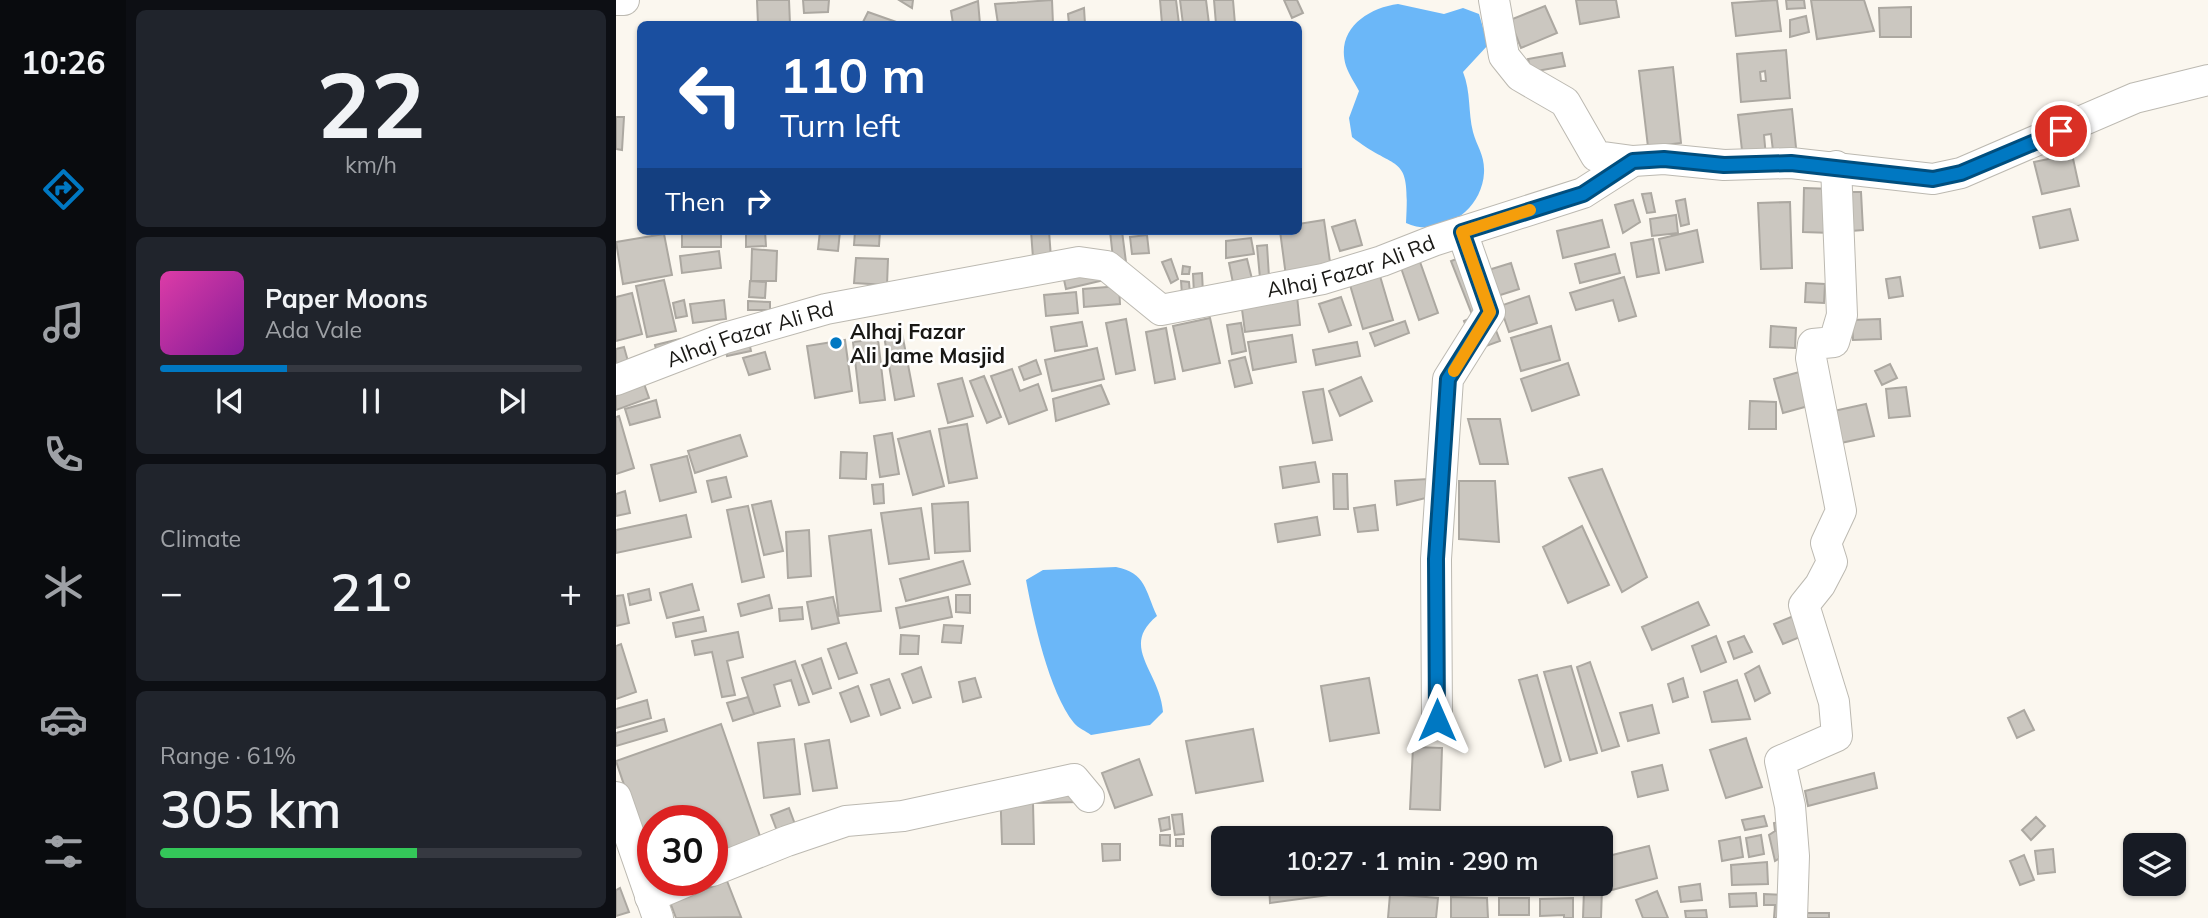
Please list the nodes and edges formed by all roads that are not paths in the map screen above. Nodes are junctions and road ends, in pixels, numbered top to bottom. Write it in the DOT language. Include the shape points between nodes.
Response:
graph roads {
  1 [pos="616,0"];
  2 [pos="624,0"];
  3 [pos="1494,0"];
  4 [pos="2208,80"];
  5 [pos="1633,161"];
  6 [pos="1836,166"];
  7 [pos="1462,232"];
  8 [pos="616,380"];
  9 [pos="1437,720"];
  10 [pos="616,797"];
  11 [pos="1089,797"];
  12 [pos="728,865"];
  13 [pos="670,896"];
  14 [pos="651,911"];
  15 [pos="1793,918"];
  1 -- 2 [label="street"];
  3 -- 5 [label="street" via="1504,56 1520,76 1565,102 1596,156"];
  4 -- 6 [label="street" via="2135,98 1961,173 1933,179"];
  5 -- 6 [label="street"];
  5 -- 7 [label="street, Alhaj Fazar Ali Rd" via="1583,194"];
  6 -- 15 [label="street" via="1842,315 1834,342 1814,344 1811,358 1841,511 1826,543 1832,562 1804,605 1833,702 1837,736 1780,761 1790,806"];
  7 -- 8 [label="street, Alhaj Fazar Ali Rd" via="1323,279 1161,310 1107,266 1079,262 826,309 725,338"];
  7 -- 9 [label="street" via="1490,312 1448,379 1436,559"];
  10 -- 14 [label="street"];
  11 -- 12 [label="street" via="1074,779 903,816 846,821"];
  13 -- 14 [label="street"];
}
